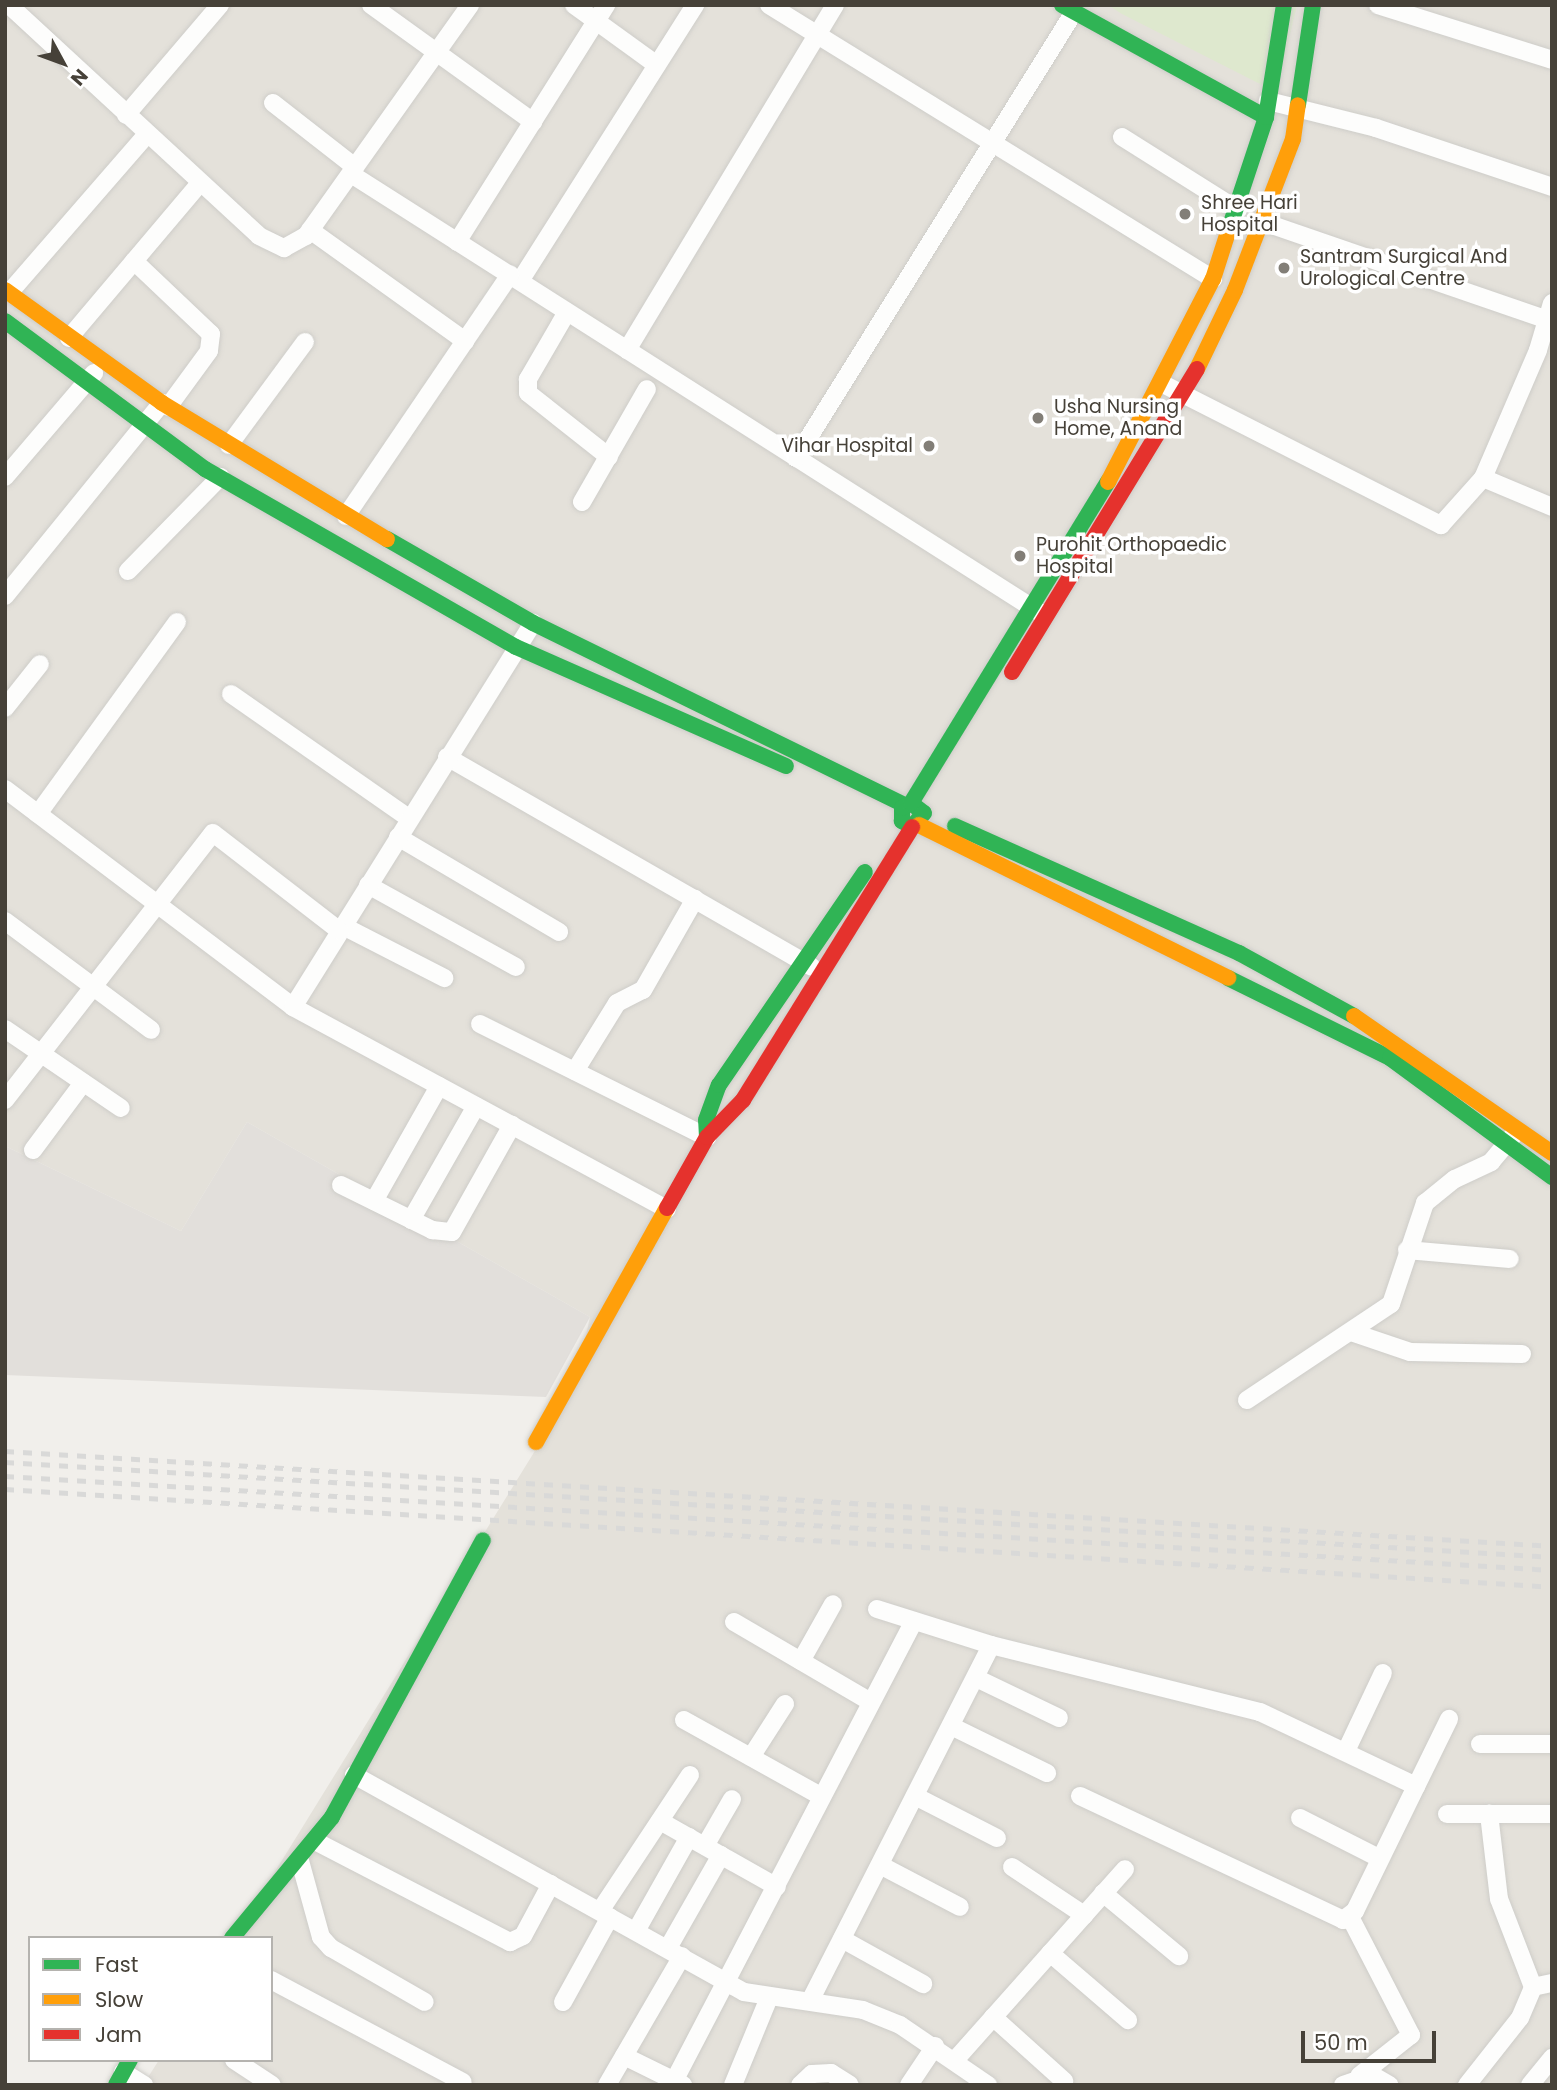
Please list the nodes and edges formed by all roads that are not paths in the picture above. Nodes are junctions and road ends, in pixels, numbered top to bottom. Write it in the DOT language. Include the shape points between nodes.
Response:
graph roads {
  1 [pos="9,5"];
  2 [pos="220,5"];
  3 [pos="371,5"];
  4 [pos="470,5"];
  5 [pos="574,5"];
  6 [pos="606,5"];
  7 [pos="695,5"];
  8 [pos="769,5"];
  9 [pos="835,5"];
  10 [pos="1284,5"];
  11 [pos="1314,5"];
  12 [pos="1378,5"];
  13 [pos="1068,8"];
  14 [pos="596,21"];
  15 [pos="817,35"];
  16 [pos="435,51"];
  17 [pos="1552,60"];
  18 [pos="657,65"];
  19 [pos="272,103"];
  20 [pos="1267,109"];
  21 [pos="1299,110"];
  22 [pos="126,115"];
  23 [pos="533,122"];
  24 [pos="147,134"];
  25 [pos="1122,136"];
  26 [pos="993,144"];
  27 [pos="353,171"];
  28 [pos="200,183"];
  29 [pos="1552,187"];
  30 [pos="1238,210"];
  31 [pos="1263,222"];
  32 [pos="310,230"];
  33 [pos="457,242"];
  34 [pos="134,261"];
  35 [pos="515,278"];
  36 [pos="1213,279"];
  37 [pos="7,291"];
  38 [pos="1549,311"];
  39 [pos="567,312"];
  40 [pos="5,321"];
  41 [pos="69,338"];
  42 [pos="465,341"];
  43 [pos="305,342"];
  44 [pos="627,350"];
  45 [pos="1545,353"];
  46 [pos="104,362"];
  47 [pos="85,384"];
  48 [pos="1163,384"];
  49 [pos="647,389"];
  50 [pos="1184,395"];
  51 [pos="165,405"];
  52 [pos="143,427"];
  53 [pos="229,445"];
  54 [pos="609,457"];
  55 [pos="796,458"];
  56 [pos="5,477"];
  57 [pos="220,477"];
  58 [pos="1483,478"];
  59 [pos="582,502"];
  60 [pos="1552,508"];
  61 [pos="345,516"];
  62 [pos="128,571"];
  63 [pos="5,596"];
  64 [pos="1032,608"];
  65 [pos="1048,618"];
  66 [pos="177,622"];
  67 [pos="533,623"];
  68 [pos="516,647"];
  69 [pos="40,664"];
  70 [pos="231,694"];
  71 [pos="5,708"];
  72 [pos="447,757"];
  73 [pos="5,789"];
  74 [pos="38,814"];
  75 [pos="912,815"];
  76 [pos="409,818"];
  77 [pos="398,837"];
  78 [pos="369,885"];
  79 [pos="695,899"];
  80 [pos="157,904"];
  81 [pos="5,920"];
  82 [pos="342,928"];
  83 [pos="559,932"];
  84 [pos="801,959"];
  85 [pos="516,968"];
  86 [pos="820,972"];
  87 [pos="444,978"];
  88 [pos="95,984"];
  89 [pos="293,1007"];
  90 [pos="480,1024"];
  91 [pos="5,1029"];
  92 [pos="151,1030"];
  93 [pos="40,1055"];
  94 [pos="575,1071"];
  95 [pos="83,1083"];
  96 [pos="439,1086"];
  97 [pos="5,1100"];
  98 [pos="476,1106"];
  99 [pos="121,1108"];
  100 [pos="512,1125"];
  101 [pos="1513,1135"];
  102 [pos="707,1137"];
  103 [pos="33,1150"];
  104 [pos="1552,1153"];
  105 [pos="1552,1177"];
  106 [pos="341,1185"];
  107 [pos="374,1201"];
  108 [pos="667,1209"];
  109 [pos="411,1220"];
  110 [pos="1407,1250"];
  111 [pos="1510,1259"];
  112 [pos="1351,1332"];
  113 [pos="1522,1354"];
  114 [pos="1247,1400"];
  115 [pos="536,1441"];
  116 [pos="483,1540"];
  117 [pos="833,1604"];
  118 [pos="877,1609"];
  119 [pos="914,1621"];
  120 [pos="734,1622"];
  121 [pos="991,1645"];
  122 [pos="801,1661"];
  123 [pos="1382,1673"];
  124 [pos="976,1678"];
  125 [pos="869,1702"];
  126 [pos="785,1704"];
  127 [pos="1059,1718"];
  128 [pos="1449,1719"];
  129 [pos="684,1720"];
  130 [pos="951,1726"];
  131 [pos="1480,1744"];
  132 [pos="1552,1744"];
  133 [pos="1347,1749"];
  134 [pos="751,1757"];
  135 [pos="1047,1773"];
  136 [pos="690,1775"];
  137 [pos="354,1776"];
  138 [pos="1416,1786"];
  139 [pos="820,1795"];
  140 [pos="915,1796"];
  141 [pos="1080,1796"];
  142 [pos="732,1798"];
  143 [pos="1447,1814"];
  144 [pos="1489,1814"];
  145 [pos="1552,1814"];
  146 [pos="1300,1818"];
  147 [pos="660,1821"];
  148 [pos="997,1838"];
  149 [pos="315,1841"];
  150 [pos="697,1842"];
  151 [pos="721,1855"];
  152 [pos="1379,1858"];
  153 [pos="300,1861"];
  154 [pos="880,1865"];
  155 [pos="1012,1867"];
  156 [pos="1125,1869"];
  157 [pos="551,1884"];
  158 [pos="777,1887"];
  159 [pos="1103,1894"];
  160 [pos="960,1907"];
  161 [pos="605,1914"];
  162 [pos="1084,1915"];
  163 [pos="1350,1917"];
  164 [pos="636,1931"];
  165 [pos="234,1936"];
  166 [pos="842,1939"];
  167 [pos="675,1952"];
  168 [pos="1050,1953"];
  169 [pos="1179,1955"];
  170 [pos="723,1980"];
  171 [pos="273,1981"];
  172 [pos="1552,1983"];
  173 [pos="923,1984"];
  174 [pos="1534,1987"];
  175 [pos="768,2000"];
  176 [pos="810,2001"];
  177 [pos="425,2002"];
  178 [pos="563,2002"];
  179 [pos="993,2017"];
  180 [pos="1128,2020"];
  181 [pos="935,2046"];
  182 [pos="624,2056"];
  183 [pos="956,2059"];
  184 [pos="1552,2059"];
  185 [pos="237,2062"];
  186 [pos="123,2072"];
  187 [pos="1351,2080"];
  188 [pos="1064,2081"];
  189 [pos="463,2082"];
  190 [pos="676,2083"];
  191 [pos="144,2085"];
  192 [pos="272,2085"];
  193 [pos="607,2085"];
  194 [pos="733,2085"];
  195 [pos="800,2085"];
  196 [pos="850,2085"];
  197 [pos="909,2085"];
  198 [pos="988,2085"];
  199 [pos="1389,2085"];
  200 [pos="1467,2085"];
  201 [pos="1530,2085"];
  1 -- 22 [label="street"];
  2 -- 22 [label="street"];
  3 -- 16 [label="street"];
  4 -- 16 [label="street"];
  5 -- 14 [label="street"];
  6 -- 14 [label="street"];
  7 -- 18 [label="street"];
  8 -- 15 [label="street"];
  9 -- 15 [label="street"];
  10 -- 20 [label="street"];
  11 -- 21 [label="street"];
  12 -- 17 [label="street"];
  13 -- 20 [label="street"];
  13 -- 26 [label="street"];
  14 -- 18 [label="street"];
  14 -- 23 [label="street"];
  15 -- 26 [label="street"];
  15 -- 44 [label="street"];
  16 -- 23 [label="street"];
  16 -- 27 [label="street"];
  18 -- 35 [label="street"];
  19 -- 27 [label="street"];
  20 -- 21 [label="street"];
  20 -- 30 [label="street"];
  21 -- 29 [label="street" via="1376,128"];
  21 -- 31 [label="street"];
  22 -- 24 [label="street"];
  23 -- 33 [label="street"];
  24 -- 28 [label="street"];
  24 -- 37 [label="street"];
  25 -- 30 [label="street"];
  26 -- 36 [label="street"];
  26 -- 55 [label="street"];
  27 -- 32 [label="street"];
  27 -- 33 [label="street"];
  28 -- 32 [label="street" via="274,246 295,244"];
  28 -- 34 [label="street"];
  30 -- 36 [label="street"];
  31 -- 38 [label="street"];
  31 -- 50 [label="street"];
  32 -- 42 [label="street"];
  33 -- 35 [label="street"];
  34 -- 41 [label="street"];
  34 -- 51 [label="street" via="211,334 209,351"];
  35 -- 39 [label="street"];
  35 -- 42 [label="street"];
  36 -- 48 [label="street"];
  37 -- 41 [label="street"];
  38 -- 45 [label="street"];
  39 -- 44 [label="street"];
  39 -- 54 [label="street" via="526,386 535,399"];
  40 -- 47 [label="street"];
  41 -- 46 [label="street"];
  42 -- 61 [label="street"];
  43 -- 53 [label="street"];
  44 -- 55 [label="street"];
  45 -- 58 [label="street"];
  46 -- 47 [label="street"];
  46 -- 51 [label="street"];
  47 -- 52 [label="street"];
  47 -- 56 [label="street"];
  48 -- 50 [label="street"];
  48 -- 64 [label="street"];
  49 -- 54 [label="street"];
  50 -- 58 [label="street" via="1429,524 1448,521"];
  50 -- 65 [label="street"];
  51 -- 52 [label="street"];
  51 -- 53 [label="street"];
  52 -- 57 [label="street"];
  52 -- 63 [label="street"];
  53 -- 61 [label="street"];
  54 -- 59 [label="street"];
  55 -- 64 [label="street"];
  57 -- 62 [label="street"];
  57 -- 68 [label="street"];
  58 -- 60 [label="street"];
  61 -- 67 [label="street"];
  64 -- 65 [label="street"];
  64 -- 75 [label="street"];
  65 -- 75 [label="street"];
  66 -- 74 [label="street"];
  67 -- 68 [label="street"];
  67 -- 75 [label="street"];
  68 -- 72 [label="street"];
  68 -- 75 [label="street"];
  69 -- 71 [label="street"];
  70 -- 76 [label="street"];
  72 -- 76 [label="street"];
  72 -- 79 [label="street"];
  73 -- 74 [label="street"];
  74 -- 80 [label="street"];
  75 -- 84 [label="street"];
  75 -- 86 [label="street"];
  75 -- 101 [label="street" via="1390,1058"];
  75 -- 101 [label="street" via="1238,953 1378,1029"];
  76 -- 77 [label="street"];
  77 -- 78 [label="street"];
  77 -- 83 [label="street"];
  78 -- 82 [label="street"];
  78 -- 85 [label="street"];
  79 -- 84 [label="street"];
  79 -- 94 [label="street" via="643,990 617,1003"];
  80 -- 82 [label="street" via="213,833"];
  80 -- 88 [label="street"];
  80 -- 89 [label="street"];
  81 -- 88 [label="street"];
  82 -- 87 [label="street"];
  82 -- 89 [label="street"];
  84 -- 86 [label="street"];
  84 -- 102 [label="street" via="719,1085 706,1120"];
  86 -- 102 [label="street" via="743,1100"];
  88 -- 92 [label="street"];
  88 -- 93 [label="street"];
  89 -- 96 [label="street"];
  90 -- 94 [label="street"];
  91 -- 93 [label="street"];
  93 -- 95 [label="street"];
  93 -- 97 [label="street"];
  94 -- 102 [label="street"];
  95 -- 99 [label="street"];
  95 -- 103 [label="street"];
  96 -- 98 [label="street"];
  96 -- 107 [label="street"];
  98 -- 100 [label="street"];
  98 -- 109 [label="street"];
  100 -- 108 [label="street"];
  100 -- 109 [label="street" via="452,1232 443,1235"];
  101 -- 104 [label="street"];
  101 -- 105 [label="street"];
  101 -- 110 [label="street" via="1491,1162 1455,1179 1425,1203"];
  102 -- 108 [label="street"];
  106 -- 107 [label="street"];
  107 -- 109 [label="street"];
  108 -- 115 [label="street"];
  110 -- 111 [label="street"];
  110 -- 112 [label="street" via="1399,1291 1391,1304"];
  112 -- 113 [label="street" via="1410,1352"];
  112 -- 114 [label="street"];
  116 -- 137 [label="street"];
  117 -- 122 [label="street"];
  118 -- 119 [label="street"];
  119 -- 121 [label="street"];
  119 -- 125 [label="street"];
  120 -- 122 [label="street"];
  121 -- 124 [label="street"];
  121 -- 133 [label="street" via="1224,1701"];
  122 -- 125 [label="street"];
  123 -- 133 [label="street"];
  124 -- 127 [label="street"];
  124 -- 130 [label="street"];
  125 -- 139 [label="street"];
  126 -- 134 [label="street"];
  128 -- 138 [label="street"];
  129 -- 134 [label="street"];
  130 -- 135 [label="street"];
  130 -- 140 [label="street"];
  131 -- 132 [label="street"];
  133 -- 138 [label="street"];
  134 -- 139 [label="street"];
  136 -- 147 [label="street"];
  137 -- 149 [label="street"];
  137 -- 157 [label="street"];
  138 -- 152 [label="street"];
  139 -- 158 [label="street" via="806,1835"];
  140 -- 148 [label="street"];
  140 -- 154 [label="street"];
  141 -- 163 [label="street" via="1336,1919"];
  142 -- 150 [label="street"];
  143 -- 144 [label="street"];
  144 -- 145 [label="street"];
  144 -- 174 [label="street" via="1499,1899"];
  146 -- 152 [label="street"];
  147 -- 150 [label="street"];
  147 -- 161 [label="street"];
  149 -- 153 [label="street"];
  149 -- 157 [label="street" via="510,1942 523,1936"];
  150 -- 151 [label="street"];
  150 -- 164 [label="street"];
  151 -- 158 [label="street"];
  151 -- 167 [label="street"];
  152 -- 163 [label="street"];
  153 -- 165 [label="street"];
  153 -- 177 [label="street" via="316,1920 331,1948"];
  154 -- 160 [label="street"];
  154 -- 166 [label="street"];
  155 -- 162 [label="street"];
  156 -- 159 [label="street"];
  157 -- 161 [label="street"];
  158 -- 170 [label="street"];
  159 -- 162 [label="street"];
  159 -- 169 [label="street"];
  161 -- 164 [label="street"];
  161 -- 178 [label="street"];
  162 -- 168 [label="street"];
  163 -- 187 [label="street" via="1411,2035"];
  164 -- 167 [label="street"];
  166 -- 173 [label="street"];
  166 -- 176 [label="street"];
  167 -- 170 [label="street"];
  167 -- 182 [label="street"];
  168 -- 179 [label="street"];
  168 -- 180 [label="street"];
  170 -- 175 [label="street"];
  170 -- 190 [label="street"];
  171 -- 189 [label="street"];
  172 -- 174 [label="street"];
  174 -- 200 [label="street" via="1520,2018"];
  175 -- 176 [label="street"];
  175 -- 194 [label="street"];
  176 -- 181 [label="street" via="863,2010"];
  179 -- 183 [label="street"];
  179 -- 188 [label="street"];
  181 -- 183 [label="street"];
  181 -- 197 [label="street"];
  182 -- 190 [label="street"];
  182 -- 193 [label="street"];
  183 -- 198 [label="street"];
  184 -- 201 [label="street"];
  185 -- 192 [label="street"];
  186 -- 191 [label="street"];
  187 -- 199 [label="street" via="1372,2075"];
  195 -- 196 [label="street" via="812,2074 831,2073"];
}
